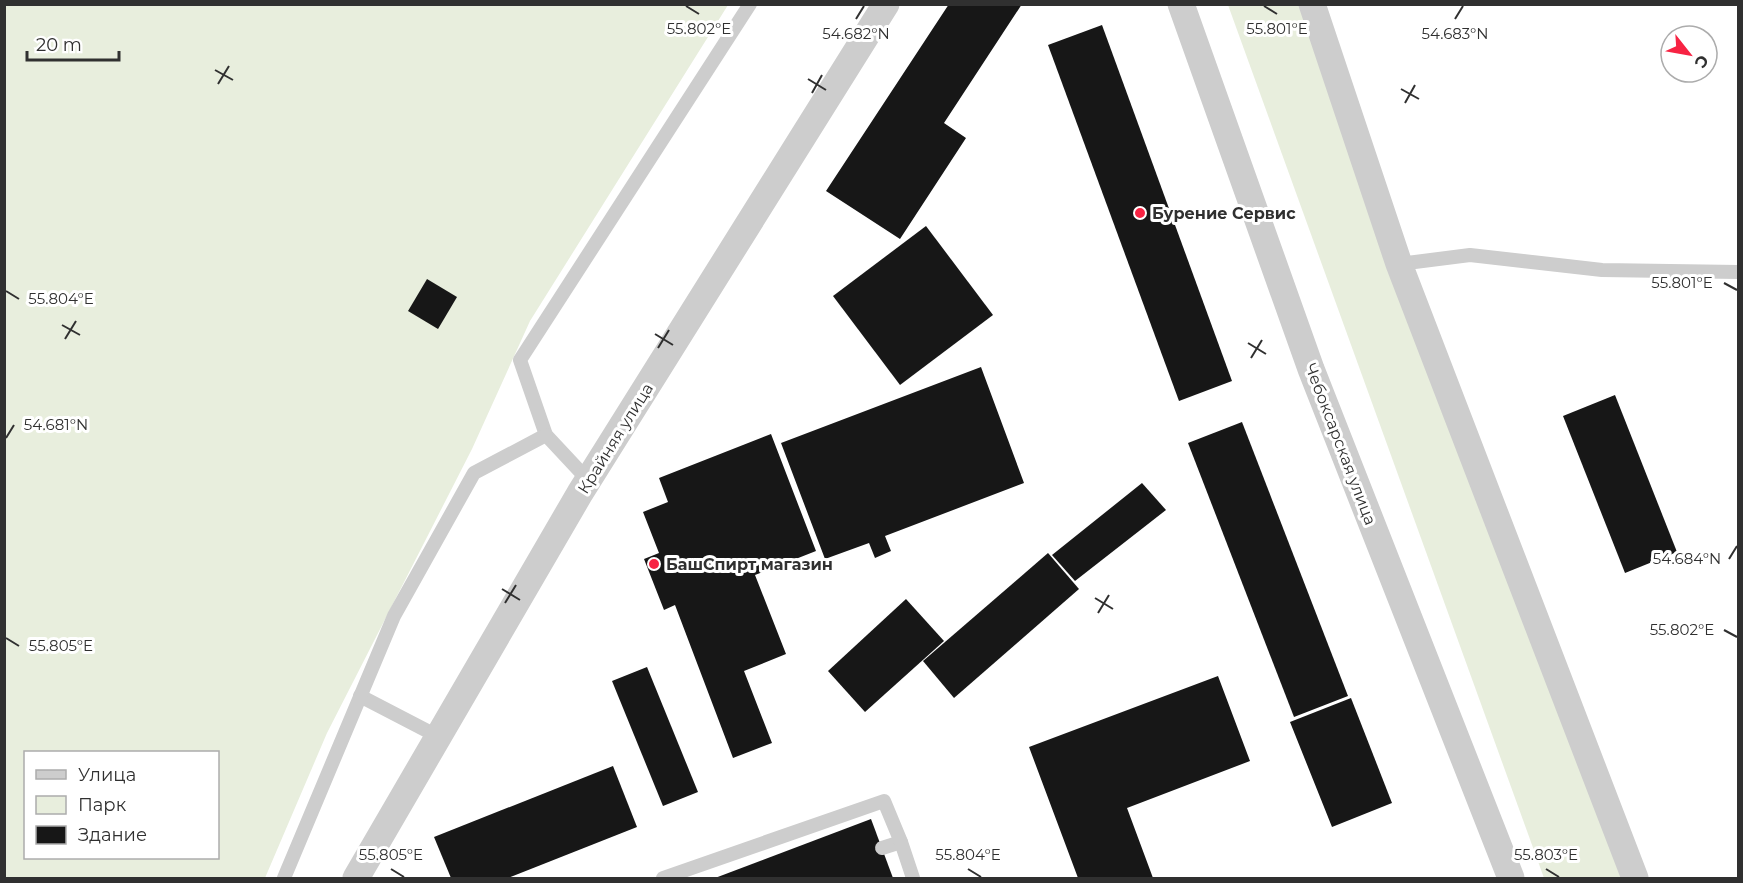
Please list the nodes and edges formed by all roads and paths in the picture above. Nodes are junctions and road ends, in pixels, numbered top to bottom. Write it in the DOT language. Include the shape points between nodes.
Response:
graph roads {
  1 [pos="750,4"];
  2 [pos="886,4"];
  3 [pos="1181,4"];
  4 [pos="1312,4"];
  5 [pos="1399,264"];
  6 [pos="1738,272"];
  7 [pos="546,435"];
  8 [pos="588,480"];
  9 [pos="360,696"];
  10 [pos="438,737"];
  11 [pos="902,842"];
  12 [pos="882,849"];
  13 [pos="284,879"];
  14 [pos="356,879"];
  15 [pos="663,879"];
  16 [pos="913,879"];
  17 [pos="1511,879"];
  18 [pos="1635,879"];
  1 -- 7 [label="lane" via="520,360"];
  2 -- 8 [label="street, Крайняя улица"];
  3 -- 17 [label="street, Чебоксарская улица" via="1311,369"];
  4 -- 5 [label="street"];
  5 -- 6 [label="lane" via="1470,255 1602,270"];
  5 -- 18 [label="street"];
  7 -- 8 [label="lane"];
  7 -- 9 [label="lane" via="474,474 394,616"];
  8 -- 10 [label="street, Крайняя улица"];
  9 -- 10 [label="lane"];
  9 -- 13 [label="lane"];
  10 -- 14 [label="street, Крайняя улица"];
  11 -- 12 [label="lane"];
  11 -- 15 [label="lane" via="884,801"];
  11 -- 16 [label="lane"];
}
